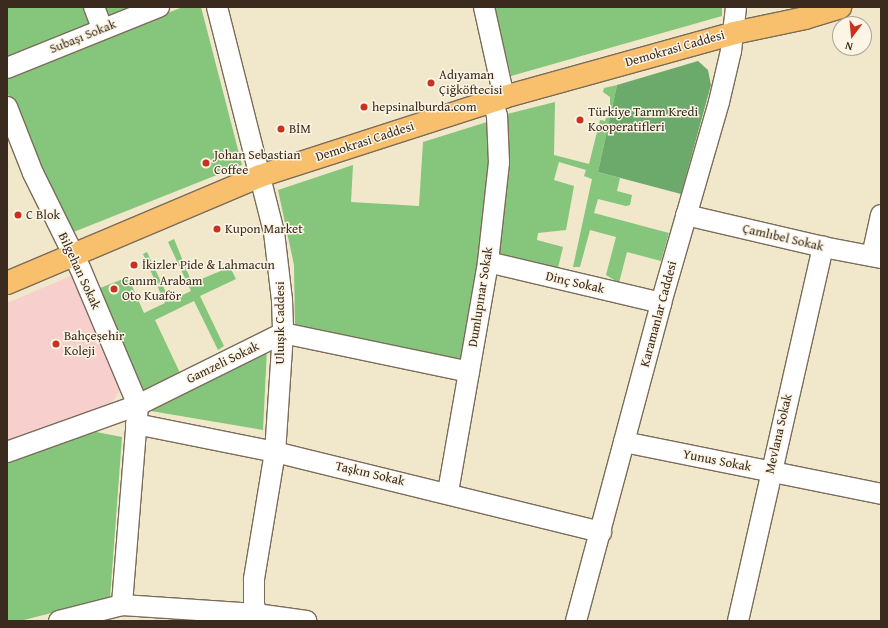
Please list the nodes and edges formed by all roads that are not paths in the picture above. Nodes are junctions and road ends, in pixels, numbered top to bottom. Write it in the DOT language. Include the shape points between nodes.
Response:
graph roads {
  1 [pos="94,7"];
  2 [pos="159,7"];
  3 [pos="217,7"];
  4 [pos="484,7"];
  5 [pos="736,7"];
  6 [pos="788,7"];
  7 [pos="840,7"];
  8 [pos="102,28"];
  9 [pos="734,33"];
  10 [pos="7,68"];
  11 [pos="499,99"];
  12 [pos="7,107"];
  13 [pos="260,176"];
  14 [pos="686,215"];
  15 [pos="881,215"];
  16 [pos="824,247"];
  17 [pos="72,254"];
  18 [pos="877,257"];
  19 [pos="488,262"];
  20 [pos="7,282"];
  21 [pos="661,303"];
  22 [pos="283,333"];
  23 [pos="469,372"];
  24 [pos="137,414"];
  25 [pos="624,442"];
  26 [pos="7,452"];
  27 [pos="275,452"];
  28 [pos="770,472"];
  29 [pos="448,492"];
  30 [pos="881,494"];
  31 [pos="601,532"];
  32 [pos="113,612"];
  33 [pos="257,617"];
  34 [pos="59,621"];
  35 [pos="307,621"];
  36 [pos="576,621"];
  37 [pos="738,621"];
  1 -- 8 [label="street"];
  2 -- 8 [label="street, Subaşı Sokak"];
  3 -- 13 [label="street, Uluışık Caddesi"];
  4 -- 11 [label="street, Dumlupınar Sokak"];
  5 -- 9 [label="street, Karamanlar Caddesi"];
  6 -- 9 [label="main road, Demokrasi Caddesi"];
  7 -- 9 [label="main road, Demokrasi Caddesi" via="804,18"];
  8 -- 10 [label="street, Subaşı Sokak"];
  9 -- 11 [label="main road, Demokrasi Caddesi"];
  9 -- 14 [label="street, Karamanlar Caddesi" via="719,102"];
  11 -- 13 [label="main road, Demokrasi Caddesi"];
  11 -- 19 [label="street, Dumlupınar Sokak" via="499,163"];
  12 -- 17 [label="street, Bilgehan Sokak" via="33,173"];
  13 -- 17 [label="main road, Demokrasi Caddesi"];
  13 -- 22 [label="street, Uluışık Caddesi" via="279,263"];
  14 -- 16 [label="street, Çamlıbel Sokak"];
  14 -- 21 [label="street, Karamanlar Caddesi"];
  15 -- 18 [label="street"];
  16 -- 18 [label="street, Çamlıbel Sokak"];
  16 -- 28 [label="street, Mevlana Sokak"];
  17 -- 20 [label="main road, Demokrasi Caddesi"];
  17 -- 24 [label="street, Bilgehan Sokak"];
  19 -- 21 [label="street, Dinç Sokak"];
  19 -- 23 [label="street, Dumlupınar Sokak"];
  21 -- 25 [label="street, Karamanlar Caddesi"];
  22 -- 23 [label="street"];
  22 -- 24 [label="street, Gamzeli Sokak"];
  22 -- 27 [label="street, Uluışık Caddesi"];
  23 -- 29 [label="street, Dumlupınar Sokak"];
  24 -- 26 [label="street, Gamzeli Sokak"];
  24 -- 27 [label="street, Taşkın Sokak"];
  24 -- 32 [label="street, Bilgehan Sokak"];
  25 -- 28 [label="street, Yunus Sokak"];
  25 -- 31 [label="street, Karamanlar Caddesi"];
  27 -- 29 [label="street, Taşkın Sokak"];
  27 -- 33 [label="street, Uluışık Caddesi" via="254,579"];
  28 -- 30 [label="street, Yunus Sokak"];
  28 -- 37 [label="street, Mevlana Sokak"];
  29 -- 31 [label="street, Taşkın Sokak"];
  31 -- 36 [label="street, Karamanlar Caddesi"];
  32 -- 33 [label="street"];
  32 -- 34 [label="street"];
  33 -- 35 [label="street"];
}
